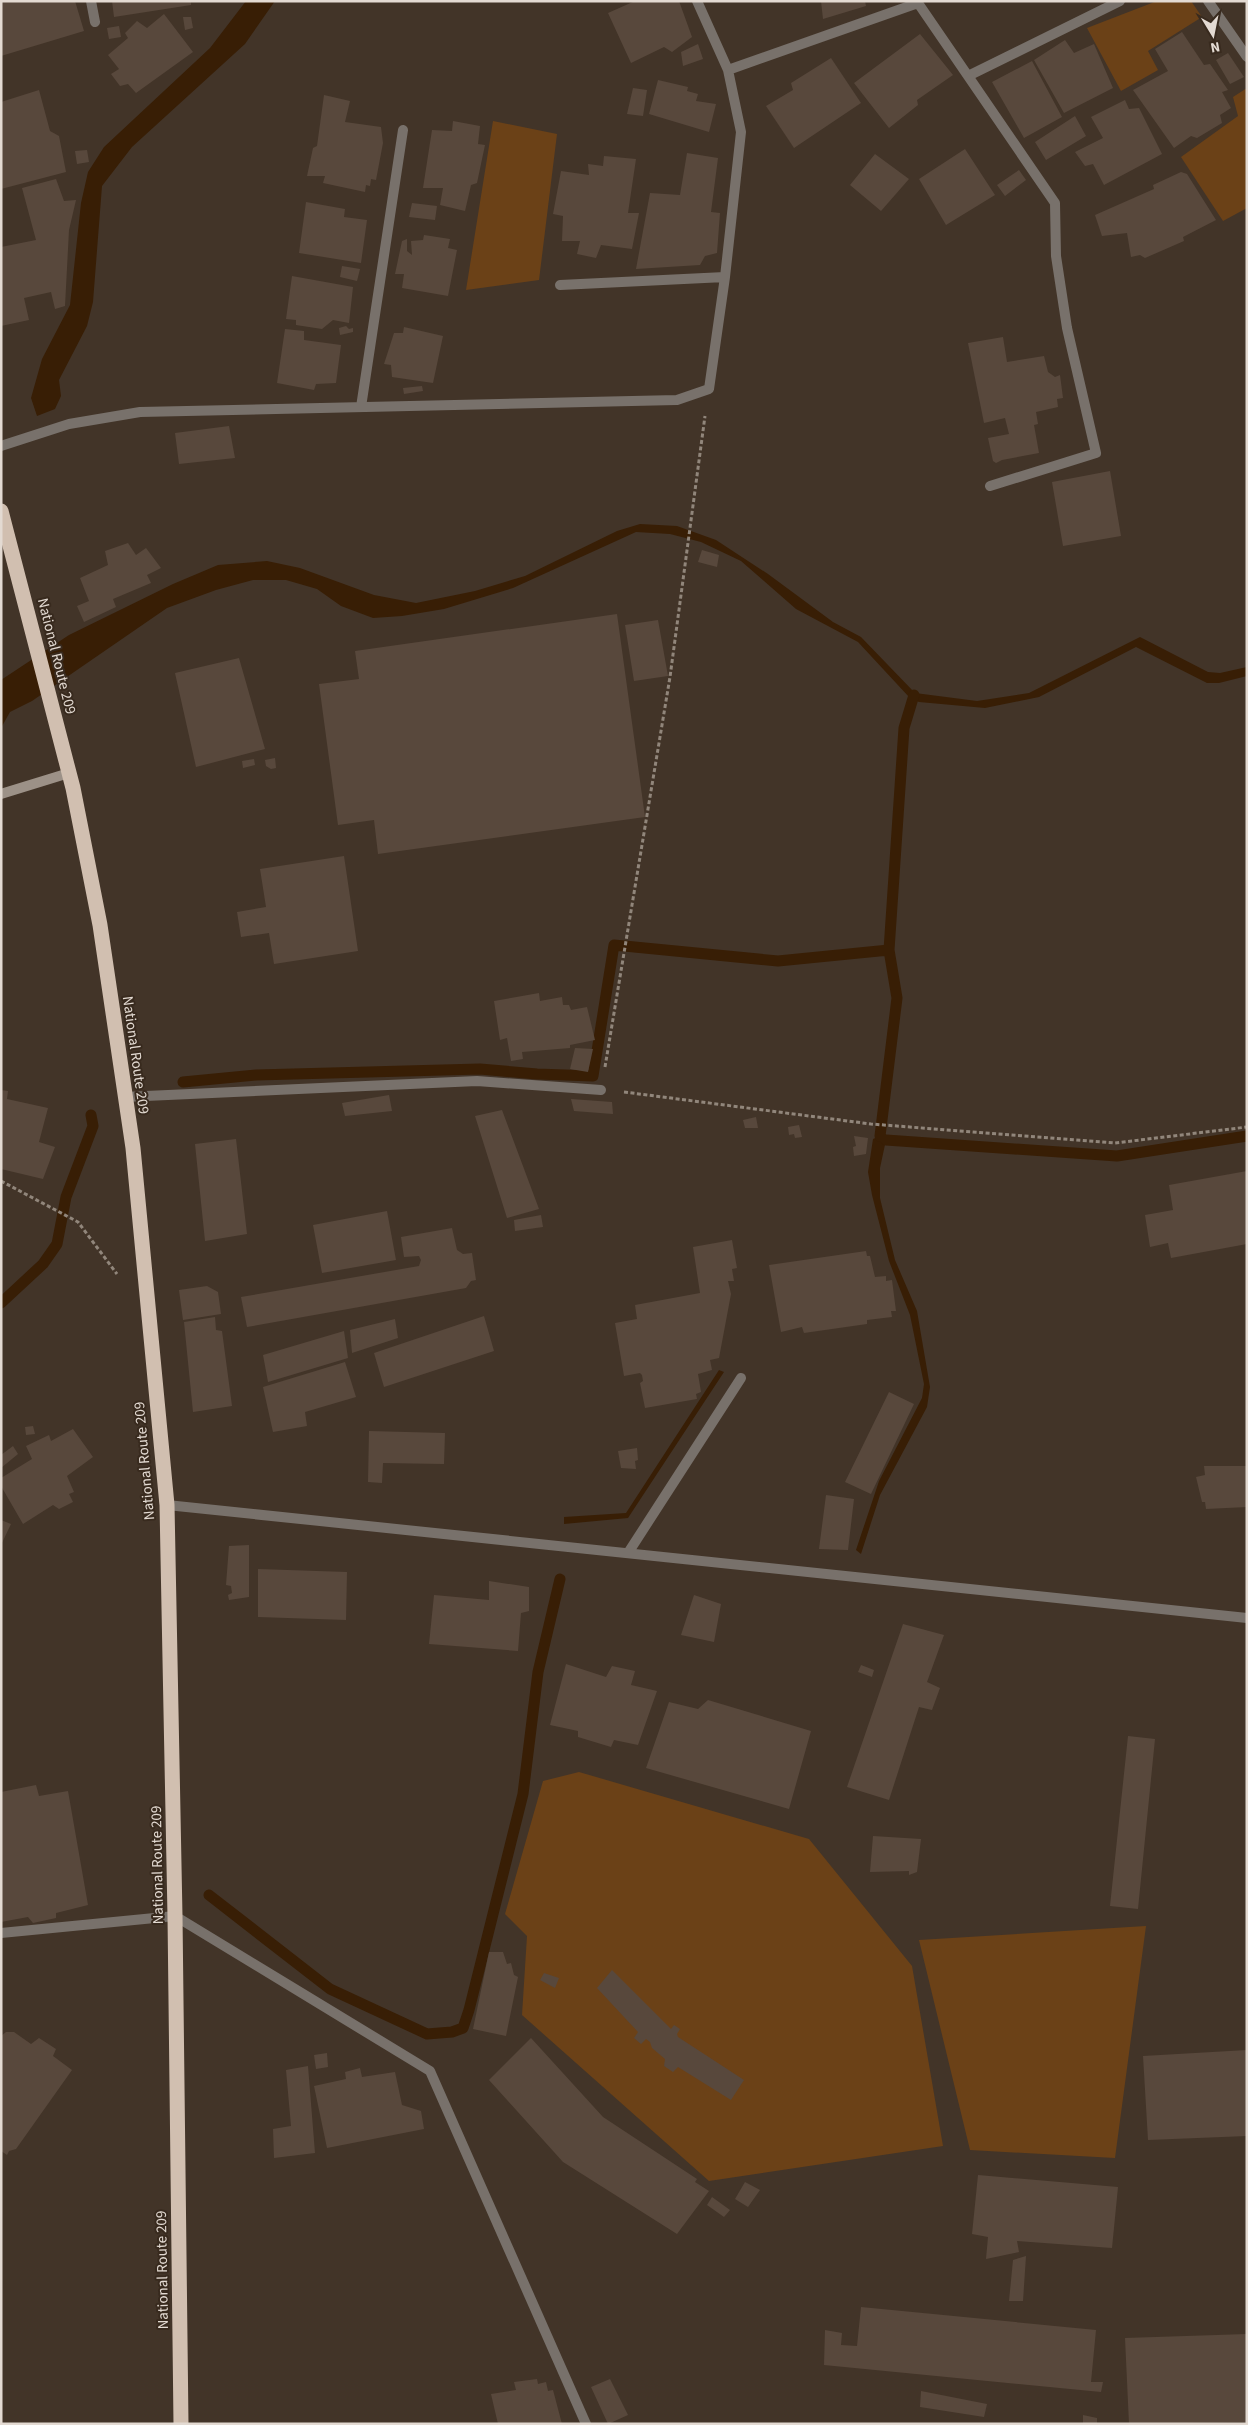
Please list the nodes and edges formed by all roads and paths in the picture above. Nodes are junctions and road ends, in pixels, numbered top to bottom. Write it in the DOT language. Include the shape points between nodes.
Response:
graph roads {
  1 [pos="91,1"];
  2 [pos="697,1"];
  3 [pos="1120,1"];
  4 [pos="1208,1"];
  5 [pos="95,22"];
  6 [pos="1247,57"];
  7 [pos="728,70"];
  8 [pos="968,76"];
  9 [pos="403,130"];
  10 [pos="725,277"];
  11 [pos="560,285"];
  12 [pos="708,388"];
  13 [pos="361,407"];
  14 [pos="1,446"];
  15 [pos="990,486"];
  16 [pos="1,511"];
  17 [pos="69,773"];
  18 [pos="1,794"];
  19 [pos="601,1090"];
  20 [pos="124,1097"];
  21 [pos="1247,1127"];
  22 [pos="1,1181"];
  23 [pos="121,1279"];
  24 [pos="741,1378"];
  25 [pos="167,1504"];
  26 [pos="628,1553"];
  27 [pos="1247,1618"];
  28 [pos="175,1916"];
  29 [pos="1,1933"];
  30 [pos="181,2424"];
  31 [pos="586,2424"];
  1 -- 5 [label="street"];
  2 -- 7 [label="street"];
  3 -- 8 [label="street"];
  4 -- 6 [label="street"];
  7 -- 8 [label="street" via="918,3"];
  7 -- 10 [label="street" via="741,132"];
  8 -- 15 [label="street" via="1055,203 1056,256 1066,319 1096,453"];
  9 -- 13 [label="street"];
  10 -- 11 [label="street"];
  10 -- 12 [label="street"];
  12 -- 13 [label="street" via="677,400"];
  12 -- 19 [label="path" via="670,677"];
  13 -- 14 [label="street" via="140,412 69,424"];
  16 -- 17 [label="highway, National Route 209"];
  17 -- 18 [label="street"];
  17 -- 20 [label="highway, National Route 209" via="100,925"];
  19 -- 20 [label="street" via="476,1081"];
  19 -- 21 [label="path" via="871,1124 1115,1143"];
  20 -- 25 [label="highway, National Route 209" via="132,1148"];
  22 -- 23 [label="path" via="78,1222"];
  24 -- 26 [label="street"];
  25 -- 26 [label="street"];
  25 -- 28 [label="highway, National Route 209"];
  26 -- 27 [label="street"];
  28 -- 29 [label="street"];
  28 -- 30 [label="highway, National Route 209"];
  28 -- 31 [label="street" via="430,2071"];
}
